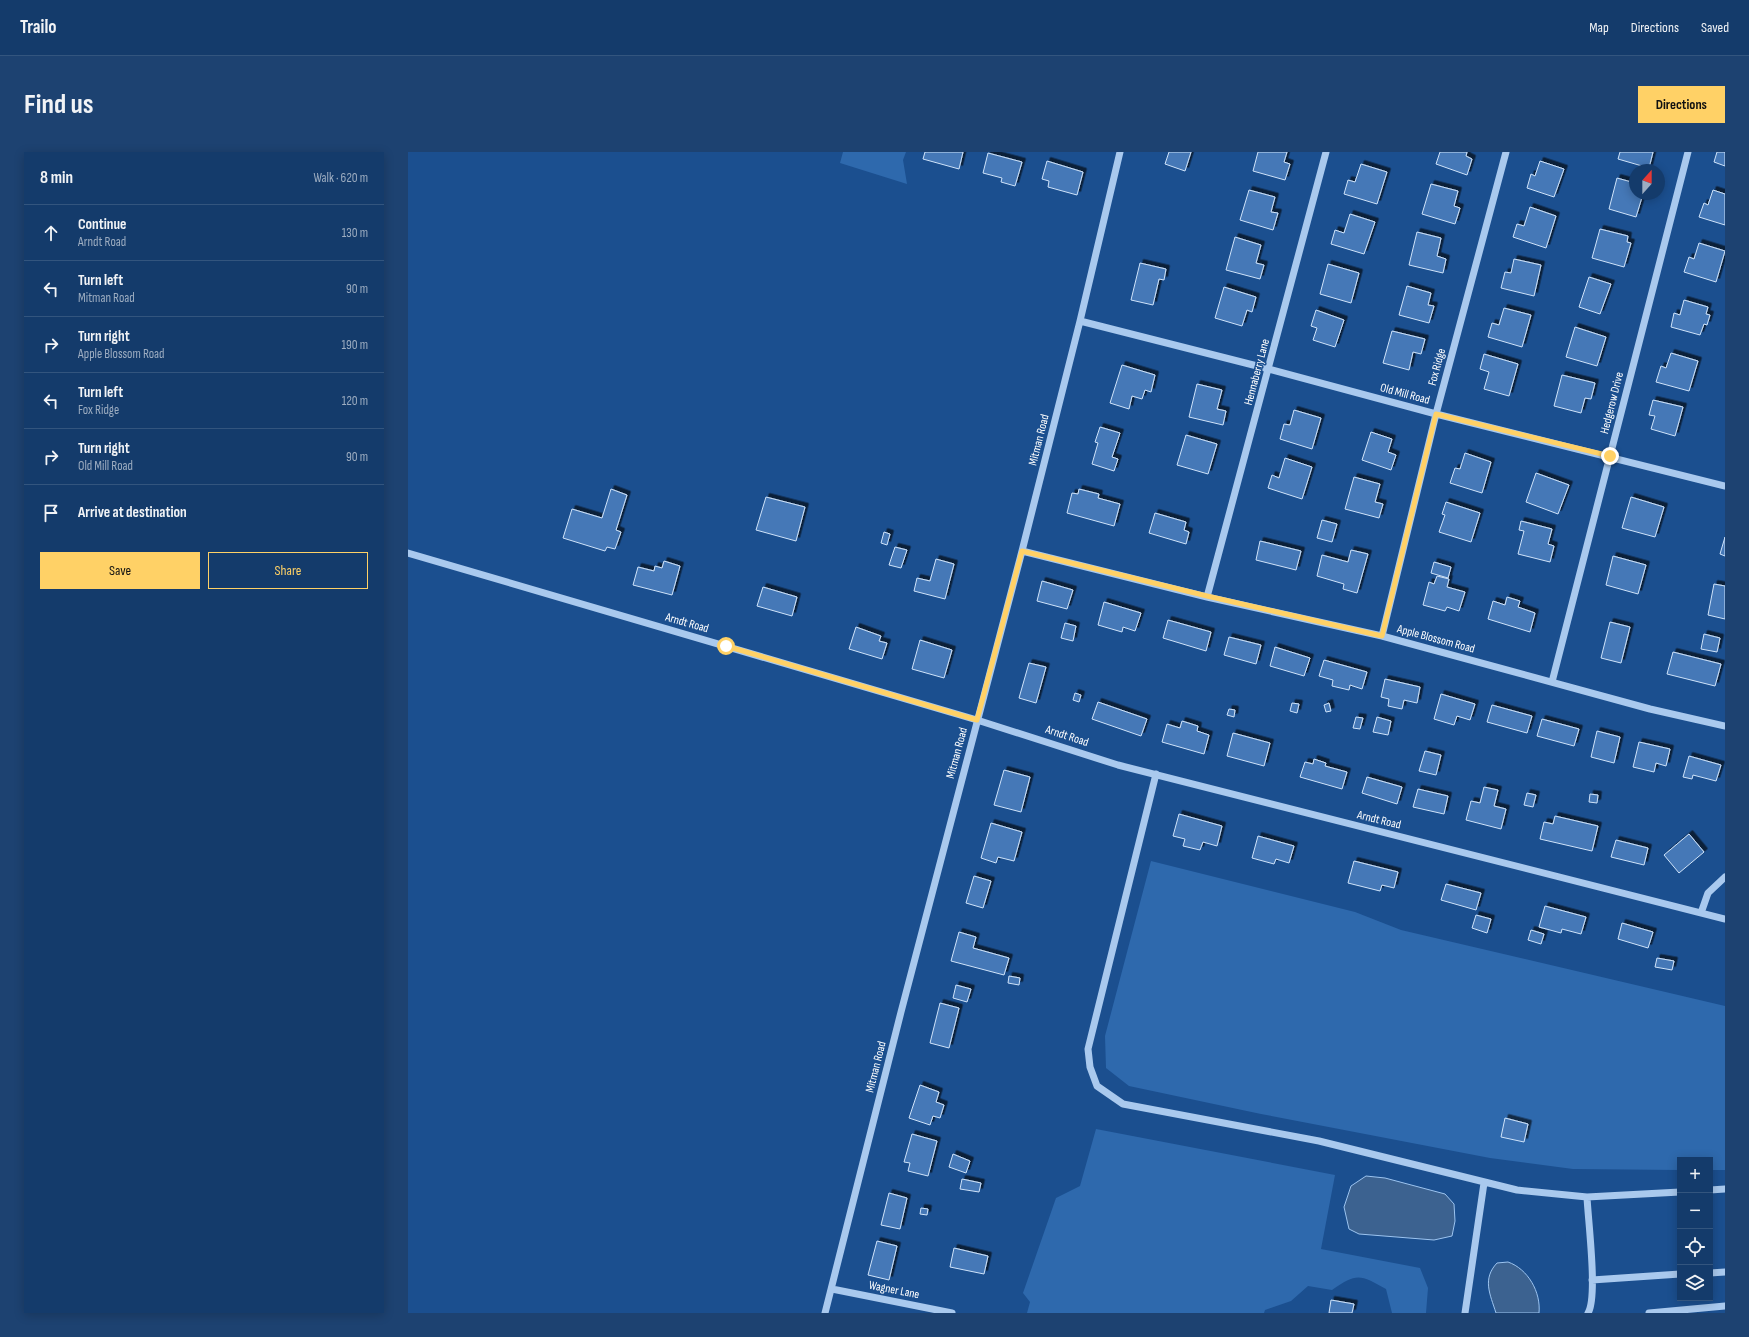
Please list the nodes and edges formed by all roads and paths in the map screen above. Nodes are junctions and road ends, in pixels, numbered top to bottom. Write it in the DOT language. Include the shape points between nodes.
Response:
graph roads {
  1 [pos="1120,152"];
  2 [pos="1326,152"];
  3 [pos="1506,152"];
  4 [pos="1688,152"];
  5 [pos="1080,321"];
  6 [pos="1269,369"];
  7 [pos="1436,414"];
  8 [pos="1610,456"];
  9 [pos="1725,486"];
  10 [pos="1022,551"];
  11 [pos="408,553"];
  12 [pos="1207,596"];
  13 [pos="1382,636"];
  14 [pos="1552,682"];
  15 [pos="977,720"];
  16 [pos="1725,726"];
  17 [pos="1156,774"];
  18 [pos="1725,877"];
  19 [pos="1701,913"];
  20 [pos="1725,919"];
  21 [pos="1484,1183"];
  22 [pos="1725,1189"];
  23 [pos="1713,1190"];
  24 [pos="1677,1192"];
  25 [pos="1587,1197"];
  26 [pos="1725,1272"];
  27 [pos="1713,1273"];
  28 [pos="1677,1274"];
  29 [pos="1592,1280"];
  30 [pos="832,1289"];
  31 [pos="1725,1306"];
  32 [pos="825,1313"];
  33 [pos="952,1313"];
  34 [pos="1465,1313"];
  35 [pos="1588,1313"];
  36 [pos="1649,1313"];
  1 -- 5 [label="street, Mitman Road"];
  2 -- 6 [label="street, Hennaberry Lane"];
  3 -- 7 [label="street, Fox Ridge"];
  4 -- 8 [label="street, Hedgerow Drive"];
  5 -- 6 [label="street, Old Mill Road"];
  5 -- 10 [label="street, Mitman Road"];
  6 -- 7 [label="street, Old Mill Road"];
  6 -- 12 [label="street, Hennaberry Lane"];
  7 -- 8 [label="street, Old Mill Road"];
  7 -- 13 [label="street, Fox Ridge"];
  8 -- 9 [label="street, Old Mill Road"];
  8 -- 14 [label="street, Hedgerow Drive"];
  10 -- 12 [label="street, Apple Blossom Road"];
  10 -- 15 [label="street, Mitman Road"];
  11 -- 15 [label="street, Arndt Road"];
  12 -- 13 [label="street, Apple Blossom Road"];
  13 -- 14 [label="street, Apple Blossom Road"];
  14 -- 16 [label="street, Apple Blossom Road" via="1650,709"];
  15 -- 17 [label="street, Arndt Road" via="1118,765"];
  15 -- 30 [label="street, Mitman Road"];
  17 -- 19 [label="street, Arndt Road"];
  17 -- 21 [label="street" via="1088,1049 1090,1067 1097,1086 1123,1104 1319,1141"];
  18 -- 19 [label="street" via="1708,892"];
  19 -- 20 [label="street, Arndt Road"];
  21 -- 25 [label="street" via="1517,1190"];
  21 -- 34 [label="street"];
  22 -- 23 [label="street"];
  24 -- 25 [label="street"];
  25 -- 29 [label="street"];
  26 -- 27 [label="street"];
  28 -- 29 [label="street"];
  29 -- 35 [label="street" via="1592,1307"];
  30 -- 32 [label="street, Mitman Road"];
  30 -- 33 [label="street, Wagner Lane"];
  31 -- 36 [label="street"];
}
